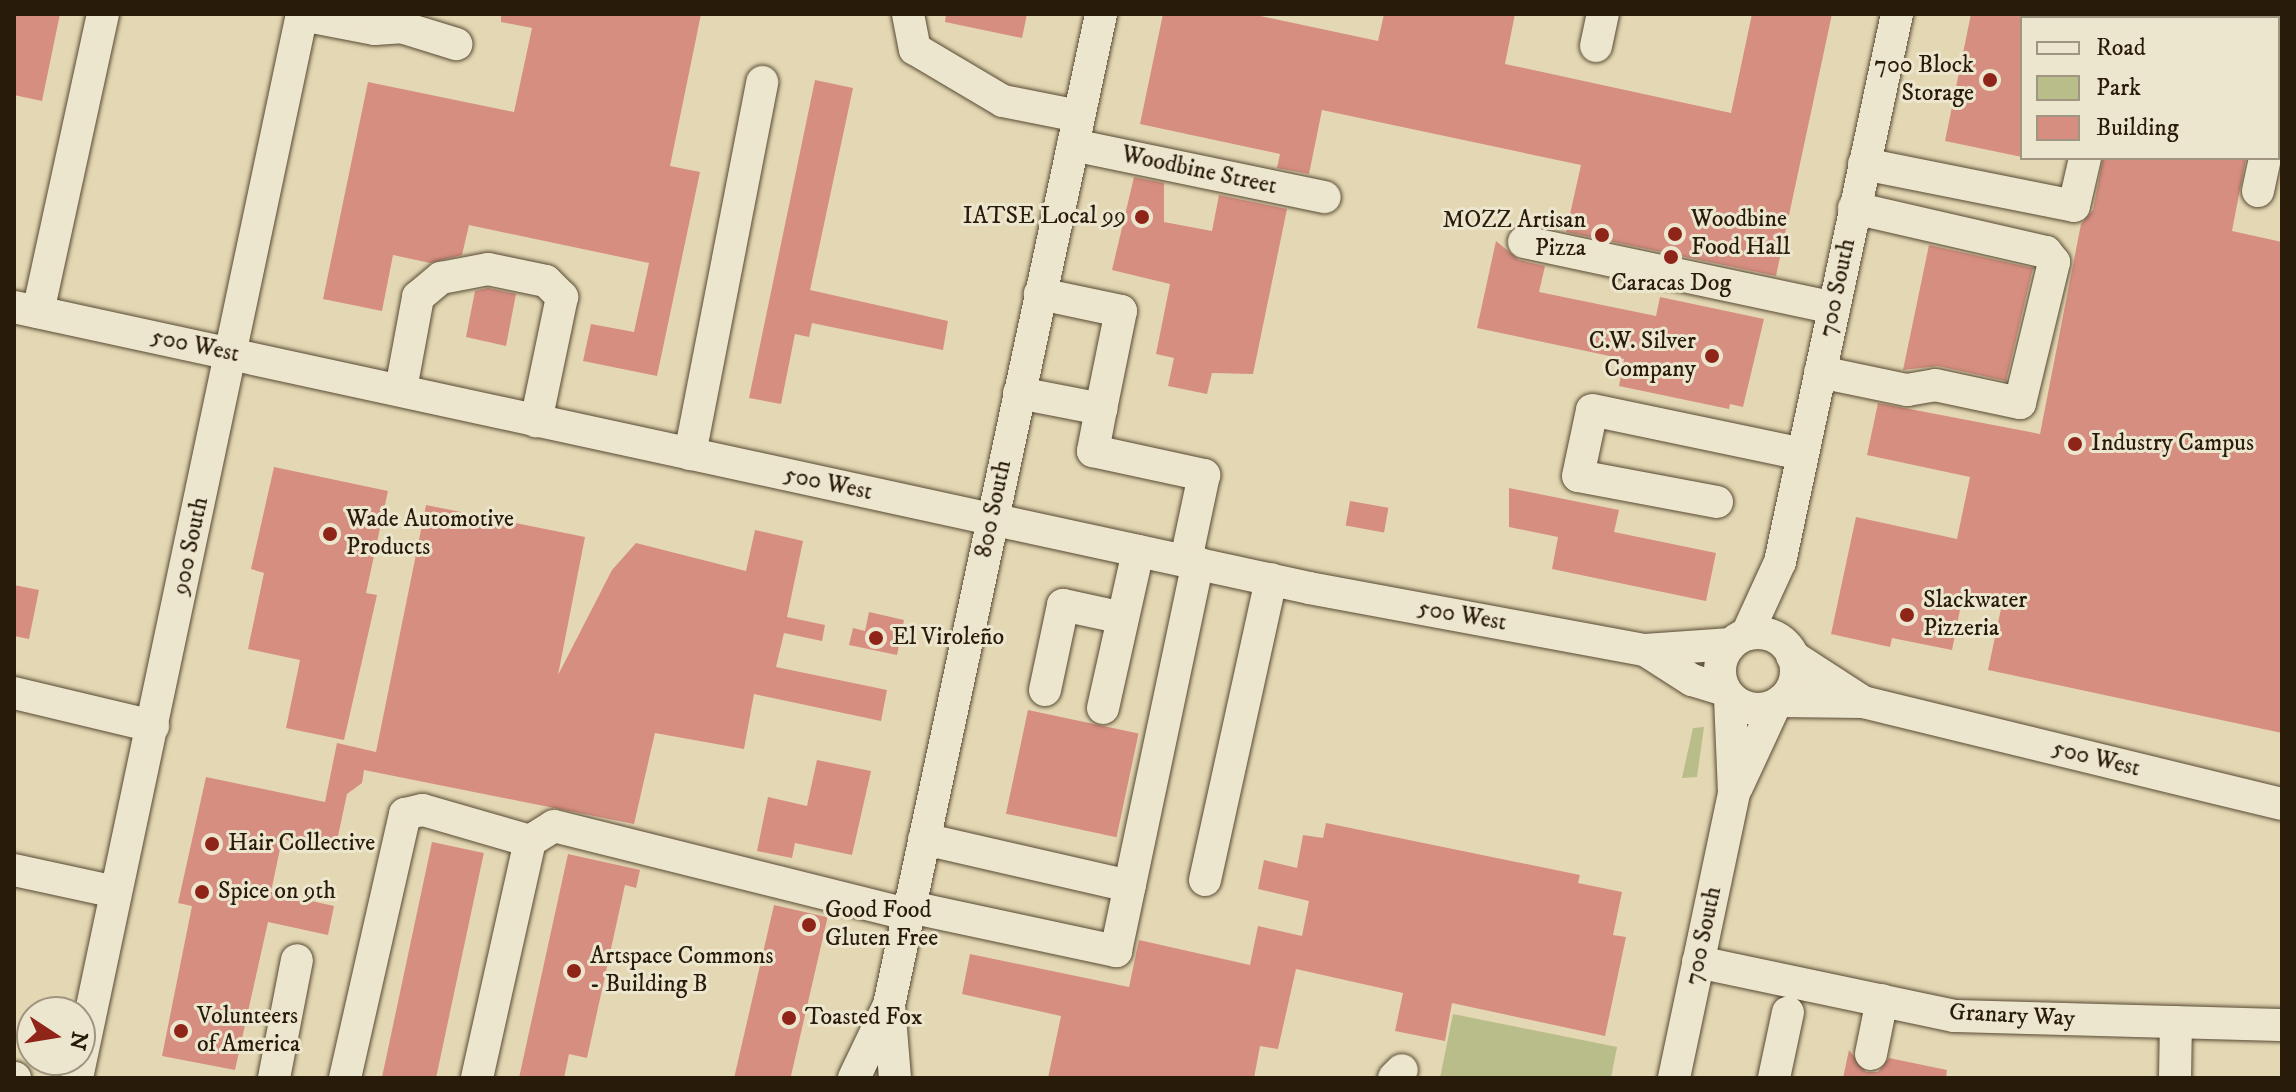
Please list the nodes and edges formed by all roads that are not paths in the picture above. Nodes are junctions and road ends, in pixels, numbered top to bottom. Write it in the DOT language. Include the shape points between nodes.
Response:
graph roads {
  1 [pos="103,14"];
  2 [pos="302,14"];
  3 [pos="908,14"];
  4 [pos="1101,14"];
  5 [pos="1603,14"];
  6 [pos="1897,14"];
  7 [pos="402,20"];
  8 [pos="456,44"];
  9 [pos="1596,46"];
  10 [pos="762,82"];
  11 [pos="1076,131"];
  12 [pos="2085,160"];
  13 [pos="2265,160"];
  14 [pos="1864,164"];
  15 [pos="2258,191"];
  16 [pos="1325,197"];
  17 [pos="1854,208"];
  18 [pos="1524,242"];
  19 [pos="1040,294"];
  20 [pos="1834,308"];
  21 [pos="26,309"];
  22 [pos="231,353"];
  23 [pos="1820,372"];
  24 [pos="401,389"];
  25 [pos="1019,393"];
  26 [pos="1101,409"];
  27 [pos="536,421"];
  28 [pos="690,454"];
  29 [pos="1802,454"];
  30 [pos="1717,502"];
  31 [pos="992,519"];
  32 [pos="1138,551"];
  33 [pos="1192,562"];
  34 [pos="1780,562"];
  35 [pos="1271,579"];
  36 [pos="1123,618"];
  37 [pos="1739,639"];
  38 [pos="1645,650"];
  39 [pos="1789,650"];
  40 [pos="1045,690"];
  41 [pos="14,693"];
  42 [pos="1728,694"];
  43 [pos="1863,702"];
  44 [pos="1778,703"];
  45 [pos="1103,708"];
  46 [pos="153,726"];
  47 [pos="1734,793"];
  48 [pos="2282,804"];
  49 [pos="924,839"];
  50 [pos="530,841"];
  51 [pos="14,870"];
  52 [pos="1205,880"];
  53 [pos="1130,886"];
  54 [pos="116,892"];
  55 [pos="909,911"];
  56 [pos="297,960"];
  57 [pos="1698,962"];
  58 [pos="1882,1000"];
  59 [pos="889,1005"];
  60 [pos="1788,1012"];
  61 [pos="2176,1022"];
  62 [pos="2282,1025"];
  63 [pos="1871,1054"];
  64 [pos="77,1078"];
  65 [pos="274,1078"];
  66 [pos="345,1078"];
  67 [pos="477,1078"];
  68 [pos="854,1078"];
  69 [pos="895,1078"];
  70 [pos="1674,1078"];
  71 [pos="1774,1078"];
  72 [pos="2175,1078"];
  1 -- 21 [label="street"];
  2 -- 7 [label="street" via="375,29"];
  2 -- 22 [label="street, 900 South"];
  3 -- 11 [label="street, Woodbine Street" via="915,49 1003,101"];
  4 -- 11 [label="street, 800 South"];
  5 -- 9 [label="street"];
  6 -- 14 [label="street, 700 South"];
  7 -- 8 [label="street"];
  10 -- 28 [label="street"];
  11 -- 16 [label="street, Woodbine Street"];
  11 -- 19 [label="street, 800 South"];
  12 -- 14 [label="street" via="2074,206"];
  13 -- 15 [label="street"];
  14 -- 17 [label="street, 700 South"];
  17 -- 20 [label="street, 700 South"];
  17 -- 23 [label="street" via="2046,252 2054,262 2020,403 1935,385 1907,390"];
  18 -- 20 [label="street"];
  19 -- 25 [label="street, 800 South"];
  19 -- 26 [label="street" via="1121,311"];
  20 -- 23 [label="street, 700 South"];
  21 -- 22 [label="street, 500 West"];
  22 -- 24 [label="street, 500 West"];
  22 -- 46 [label="street, 900 South"];
  23 -- 29 [label="street, 700 South"];
  24 -- 27 [label="street, 500 West"];
  24 -- 27 [label="street" via="418,297 441,278 488,269 546,281 562,297"];
  25 -- 26 [label="street"];
  25 -- 31 [label="street, 800 South"];
  26 -- 33 [label="street" via="1093,451 1204,475"];
  27 -- 28 [label="street, 500 West"];
  28 -- 31 [label="street, 500 West"];
  29 -- 30 [label="street" via="1592,410 1578,476"];
  29 -- 34 [label="street, 700 South"];
  31 -- 32 [label="street, 500 West"];
  31 -- 49 [label="street, 800 South"];
  32 -- 33 [label="street, 500 West"];
  32 -- 36 [label="street"];
  33 -- 35 [label="street, 500 West"];
  33 -- 53 [label="street"];
  34 -- 37 [label="street, 700 South"];
  34 -- 39 [label="street, 700 South"];
  35 -- 38 [label="street, 500 West"];
  35 -- 52 [label="street"];
  36 -- 40 [label="street" via="1063,605"];
  36 -- 45 [label="street"];
  37 -- 38 [label="street, 500 West"];
  37 -- 39 [label="street" via="1765,634"];
  37 -- 42 [label="street" via="1720,665"];
  38 -- 42 [label="street, 500 West" via="1692,680"];
  39 -- 43 [label="street, 500 West"];
  39 -- 44 [label="street" via="1794,680"];
  41 -- 46 [label="street"];
  42 -- 44 [label="street" via="1757,709"];
  42 -- 47 [label="street, 700 South"];
  43 -- 44 [label="street, 500 West"];
  43 -- 48 [label="street, 500 West"];
  44 -- 47 [label="street, 700 South"];
  46 -- 54 [label="street, 900 South"];
  47 -- 57 [label="street, 700 South"];
  49 -- 53 [label="street"];
  49 -- 55 [label="street, 800 South"];
  50 -- 55 [label="street" via="554,826"];
  50 -- 66 [label="street" via="423,810 405,814"];
  50 -- 67 [label="street"];
  51 -- 54 [label="street"];
  53 -- 55 [label="street" via="1116,951"];
  54 -- 64 [label="street, 900 South"];
  55 -- 59 [label="street, 800 South"];
  56 -- 65 [label="street"];
  57 -- 58 [label="street, Granary Way"];
  57 -- 70 [label="street, 700 South"];
  58 -- 61 [label="street, Granary Way" via="1954,1016"];
  58 -- 63 [label="street"];
  59 -- 68 [label="street, 800 South"];
  59 -- 69 [label="street, 800 South"];
  60 -- 71 [label="street"];
  61 -- 62 [label="street, Granary Way"];
  61 -- 72 [label="street"];
}
